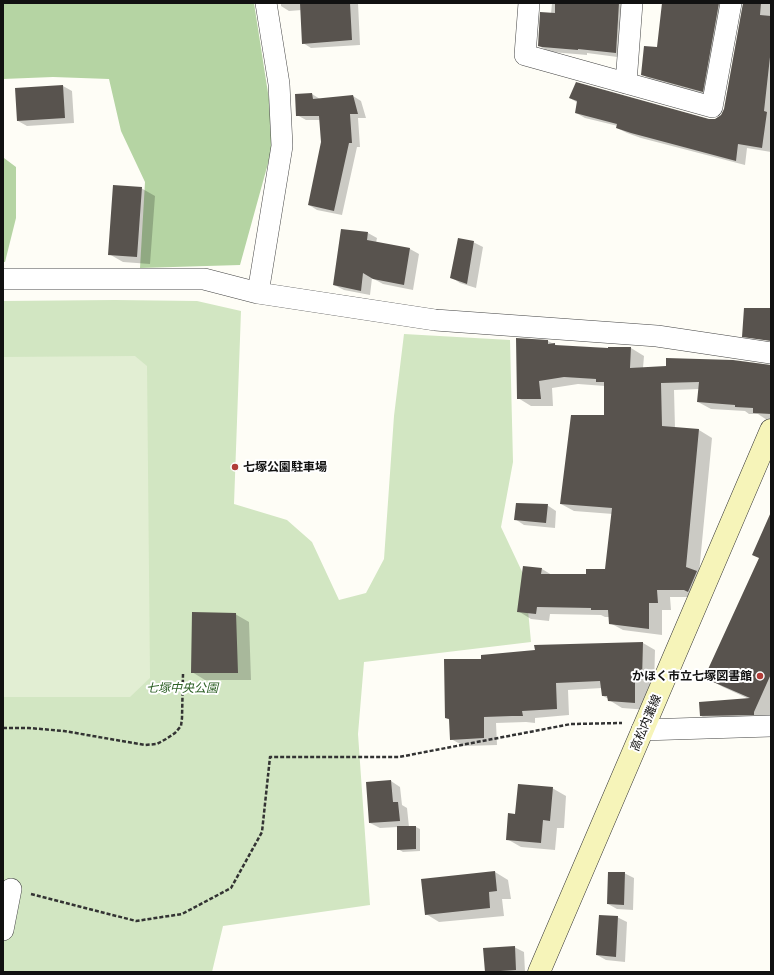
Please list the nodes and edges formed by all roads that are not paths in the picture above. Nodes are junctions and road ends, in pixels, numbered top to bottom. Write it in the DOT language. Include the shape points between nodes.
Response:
graph roads {
  1 [pos="266,3"];
  2 [pos="529,3"];
  3 [pos="632,3"];
  4 [pos="731,3"];
  5 [pos="626,83"];
  6 [pos="3,278"];
  7 [pos="258,293"];
  8 [pos="771,353"];
  9 [pos="771,430"];
  10 [pos="771,726"];
  11 [pos="642,730"];
  12 [pos="11,889"];
  13 [pos="3,930"];
  14 [pos="539,972"];
  1 -- 7 [label="street" via="279,84 282,146"];
  2 -- 5 [label="street" via="525,54"];
  3 -- 5 [label="street"];
  4 -- 5 [label="street" via="712,107"];
  6 -- 7 [label="street" via="204,279"];
  7 -- 8 [label="street" via="435,320 657,336"];
  9 -- 11 [label="main road, 高松内灘線"];
  10 -- 11 [label="street"];
  11 -- 14 [label="main road, 高松内灘線"];
  12 -- 13 [label="street"];
}
